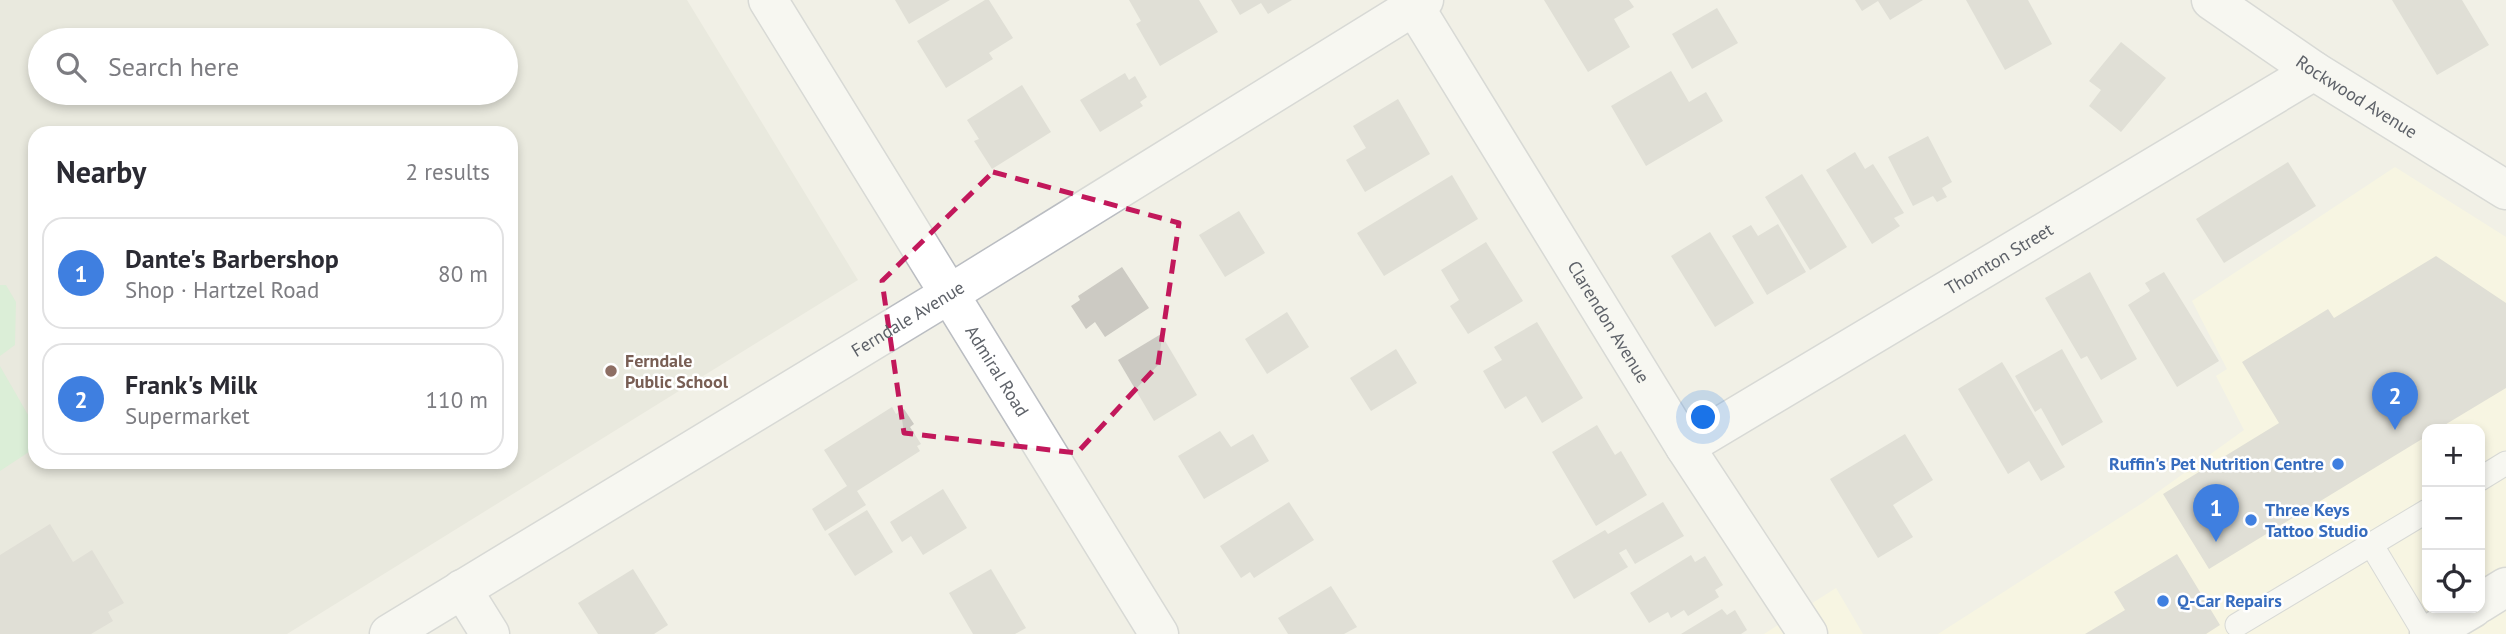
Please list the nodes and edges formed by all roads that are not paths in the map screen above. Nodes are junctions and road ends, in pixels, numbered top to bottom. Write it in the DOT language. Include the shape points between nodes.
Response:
graph roads {
  1 [pos="768,0"];
  2 [pos="2211,0"];
  3 [pos="1419,3"];
  4 [pos="2314,71"];
  5 [pos="2506,190"];
  6 [pos="951,293"];
  7 [pos="1685,447"];
  8 [pos="2506,463"];
  9 [pos="2485,476"];
  10 [pos="2422,514"];
  11 [pos="2371,544"];
  12 [pos="2506,587"];
  13 [pos="462,589"];
  14 [pos="2485,600"];
  15 [pos="2464,613"];
  16 [pos="2237,625"];
  17 [pos="389,634"];
  18 [pos="490,634"];
  19 [pos="1159,634"];
  20 [pos="1808,634"];
  21 [pos="2427,634"];
  1 -- 6 [label="street, Admiral Road"];
  2 -- 4 [label="street, Rockwood Avenue"];
  3 -- 6 [label="street, Ferndale Avenue"];
  3 -- 7 [label="street, Clarendon Avenue"];
  4 -- 5 [label="street, Rockwood Avenue"];
  4 -- 7 [label="street, Thornton Street"];
  6 -- 13 [label="street, Ferndale Avenue"];
  6 -- 19 [label="street, Admiral Road"];
  7 -- 20 [label="street, Clarendon Avenue"];
  8 -- 9 [label="lane"];
  10 -- 11 [label="lane"];
  11 -- 16 [label="lane"];
  11 -- 21 [label="lane"];
  12 -- 14 [label="street"];
  13 -- 17 [label="street, Ferndale Avenue"];
  13 -- 18 [label="street"];
  15 -- 21 [label="street"];
}
